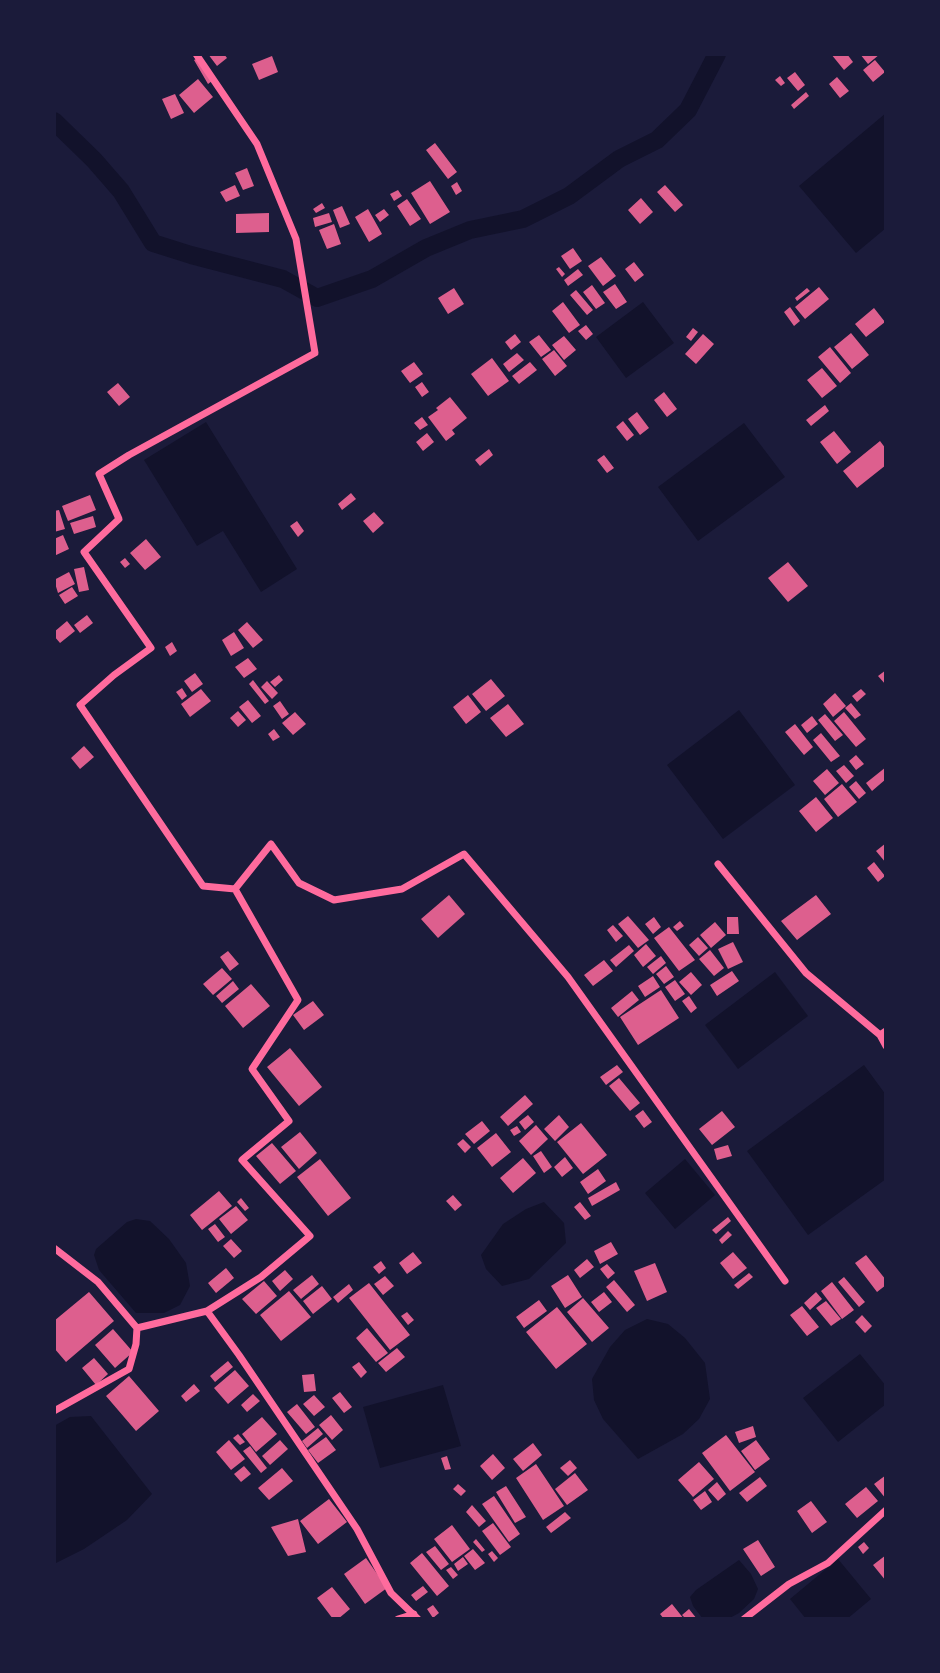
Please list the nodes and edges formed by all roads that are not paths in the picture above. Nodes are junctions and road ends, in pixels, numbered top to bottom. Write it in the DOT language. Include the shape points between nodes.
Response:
graph roads {
  1 [pos="196,54"];
  2 [pos="718,864"];
  3 [pos="234,889"];
  4 [pos="883,1033"];
  5 [pos="886,1046"];
  6 [pos="54,1248"];
  7 [pos="785,1282"];
  8 [pos="207,1311"];
  9 [pos="137,1328"];
  10 [pos="54,1411"];
  11 [pos="886,1510"];
  12 [pos="416,1617"];
  13 [pos="398,1619"];
  14 [pos="744,1619"];
  1 -- 3 [label="street" via="257,144 296,239 314,353 99,474 119,519 84,552 151,648 79,705 203,886"];
  2 -- 4 [label="street" via="806,972"];
  3 -- 7 [label="street" via="271,844 299,883 334,900 402,889 464,854 568,977"];
  3 -- 8 [label="street" via="298,1000 252,1069 289,1121 242,1160 310,1236 261,1278"];
  4 -- 5 [label="street"];
  6 -- 9 [label="street" via="98,1282"];
  8 -- 9 [label="street"];
  8 -- 12 [label="street" via="357,1529 391,1593"];
  9 -- 10 [label="street" via="129,1369"];
  11 -- 14 [label="street" via="828,1563 789,1584"];
  12 -- 13 [label="street"];
}
